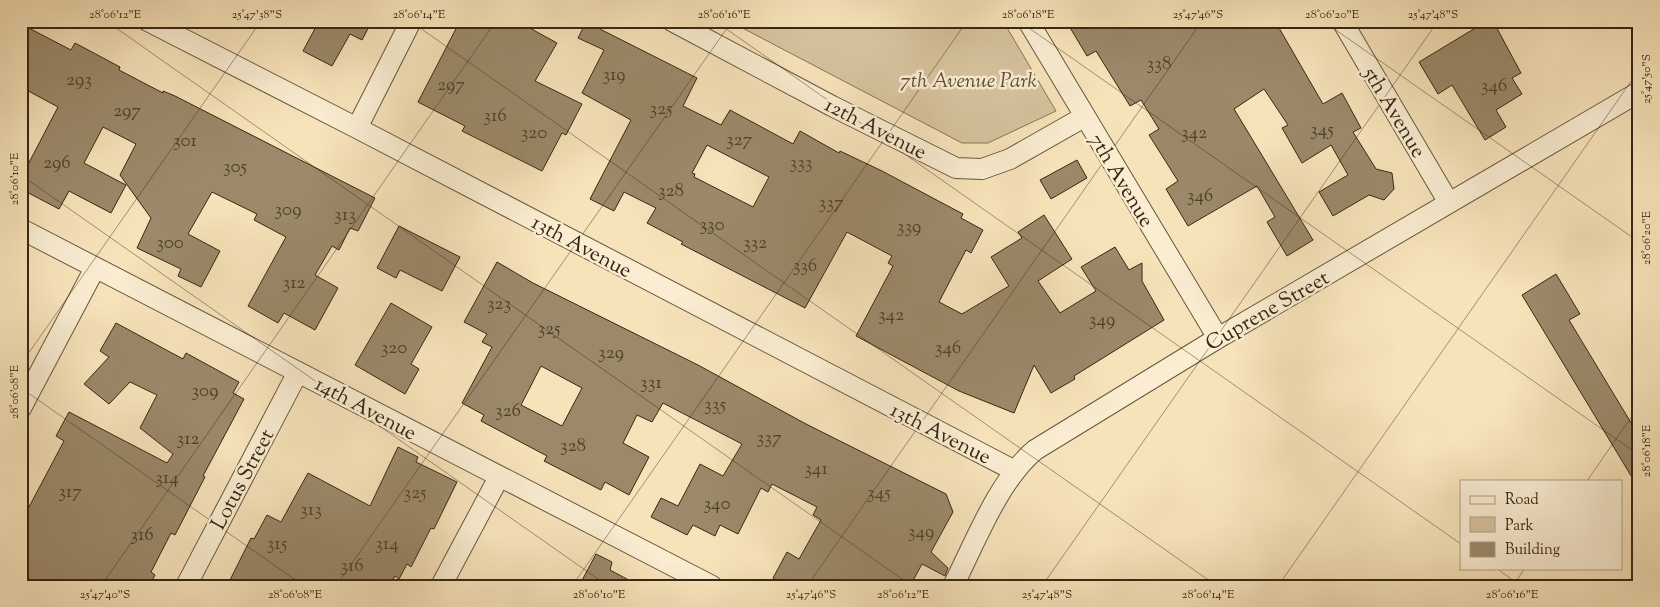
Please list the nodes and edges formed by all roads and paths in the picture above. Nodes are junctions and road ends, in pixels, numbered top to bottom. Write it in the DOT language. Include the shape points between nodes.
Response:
graph roads {
  1 [pos="148,21"];
  2 [pos="411,21"];
  3 [pos="1028,21"];
  4 [pos="1342,21"];
  5 [pos="681,23"];
  6 [pos="1639,92"];
  7 [pos="1084,117"];
  8 [pos="357,128"];
  9 [pos="1449,203"];
  10 [pos="21,229"];
  11 [pos="95,268"];
  12 [pos="1218,338"];
  13 [pos="298,372"];
  14 [pos="21,408"];
  15 [pos="1015,472"];
  16 [pos="499,477"];
  17 [pos="704,584"];
  18 [pos="186,586"];
  19 [pos="441,586"];
  20 [pos="953,586"];
  1 -- 8 [label="street, 13th Avenue"];
  2 -- 8 [label="street"];
  3 -- 7 [label="street, 7th Avenue"];
  4 -- 9 [label="street, 5th Avenue"];
  5 -- 7 [label="street, 12th Avenue" via="832,106 956,168 982,169 1010,159"];
  6 -- 9 [label="street, Cuprene Street"];
  7 -- 12 [label="street, 7th Avenue"];
  8 -- 15 [label="street, 13th Avenue"];
  9 -- 12 [label="street, Cuprene Street"];
  10 -- 11 [label="street, 14th Avenue"];
  11 -- 13 [label="street, 14th Avenue"];
  11 -- 14 [label="street"];
  12 -- 15 [label="street, Cuprene Street" via="1035,450"];
  13 -- 16 [label="street, 14th Avenue"];
  13 -- 18 [label="street, Lotus Street"];
  15 -- 20 [label="street, Cuprene Street"];
  16 -- 17 [label="street, 14th Avenue"];
  16 -- 19 [label="street"];
}
